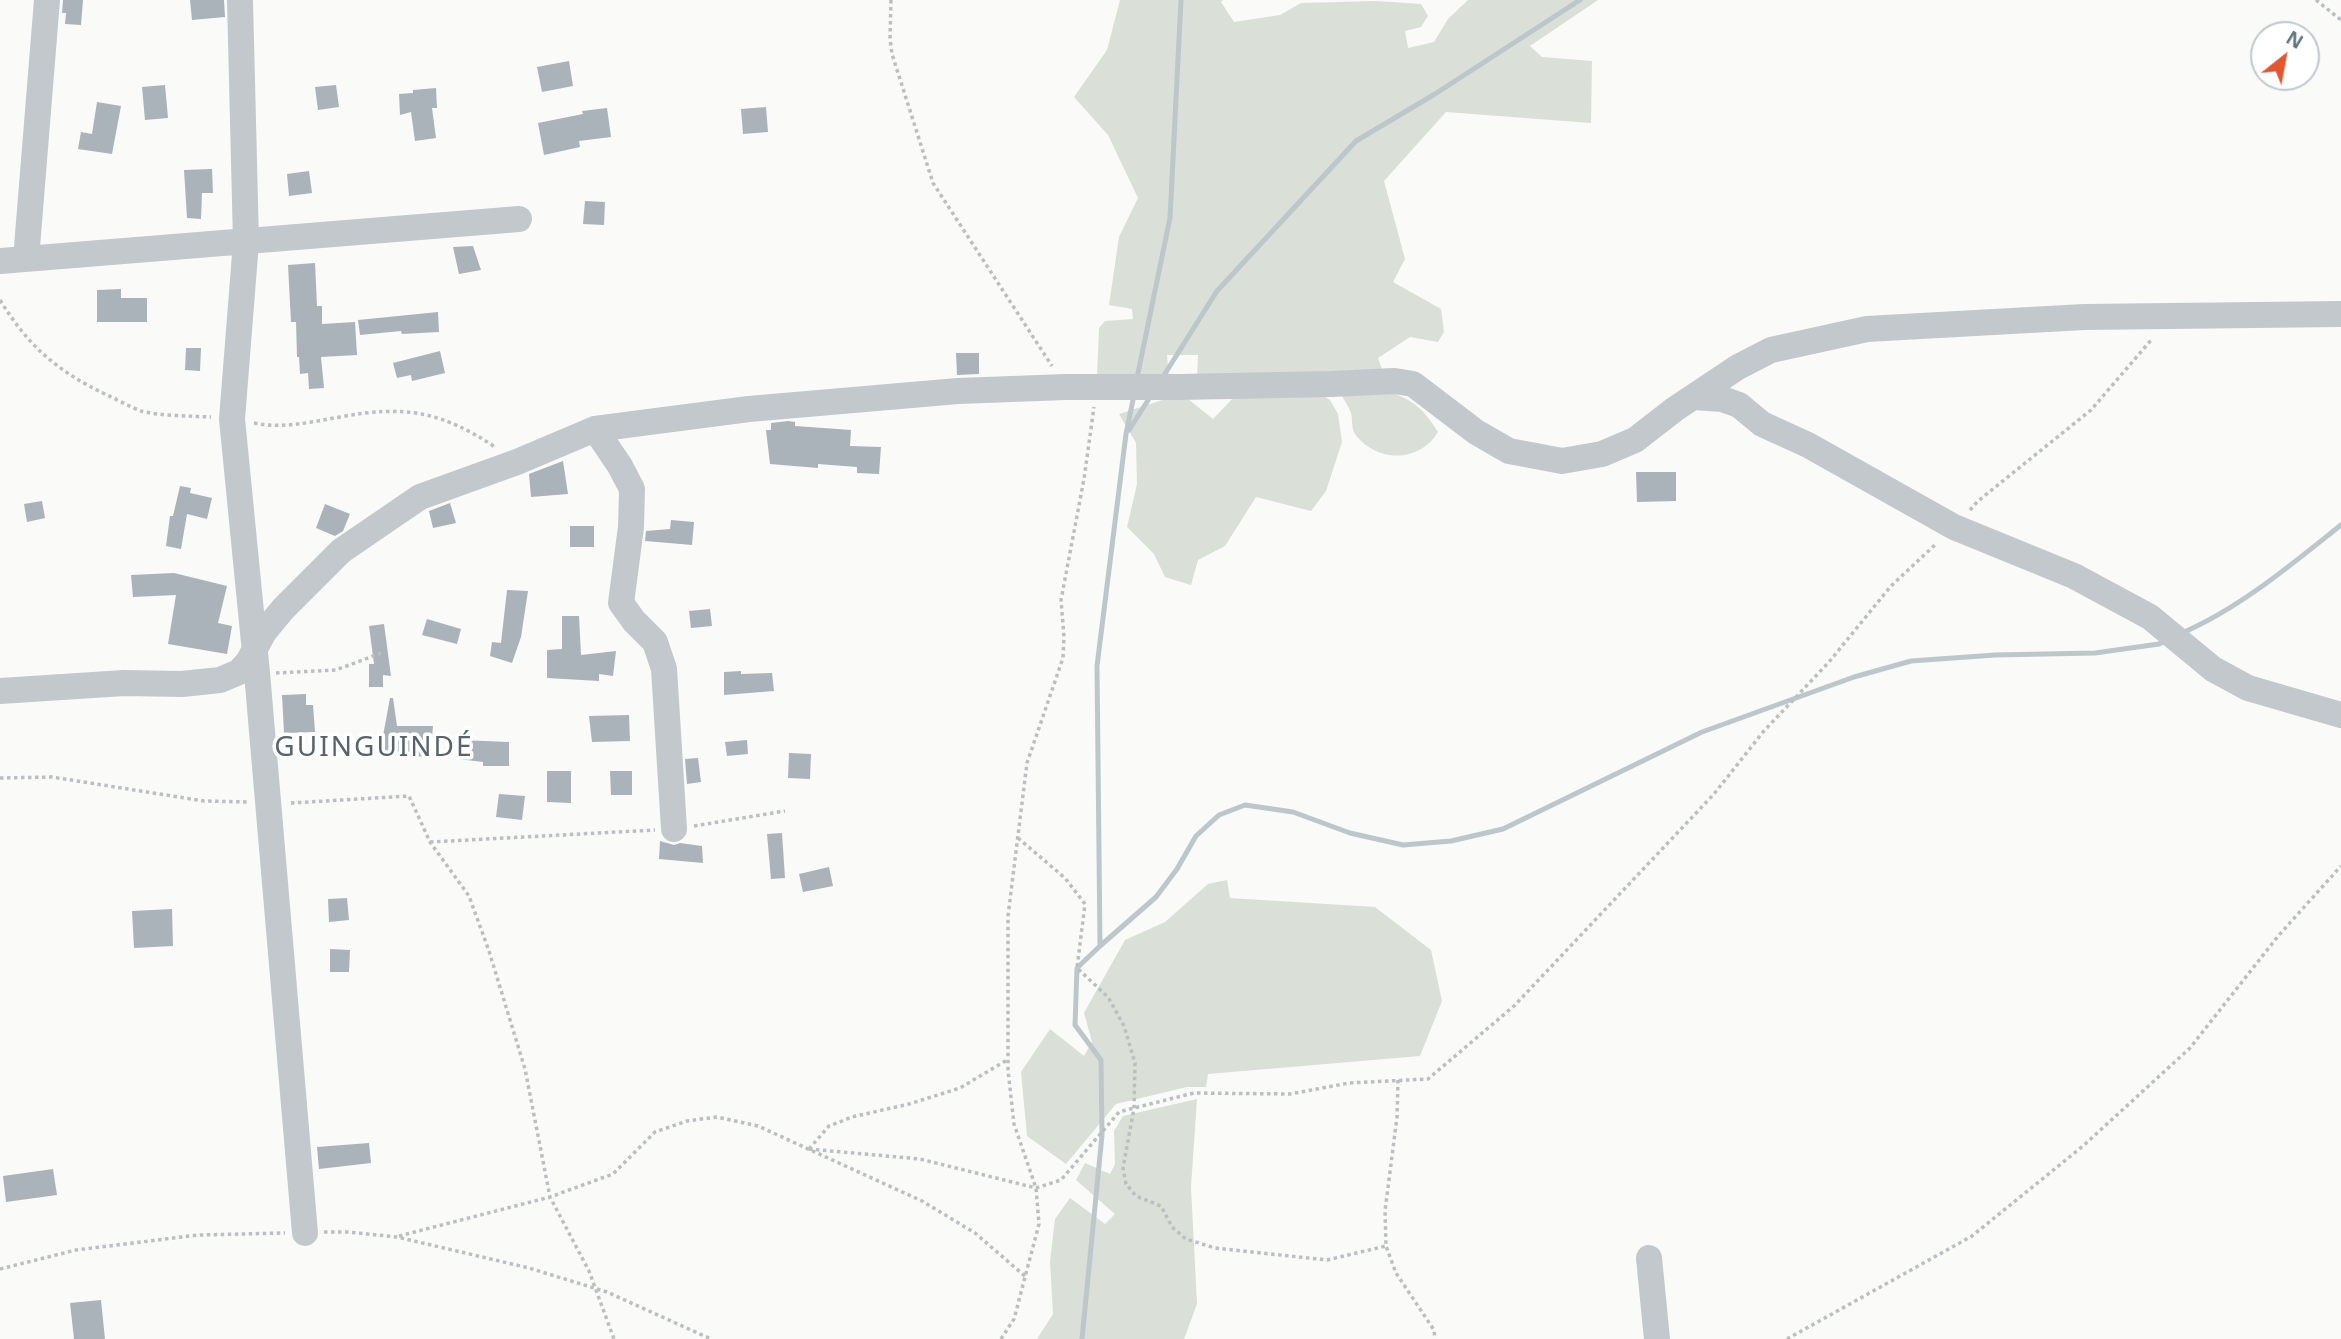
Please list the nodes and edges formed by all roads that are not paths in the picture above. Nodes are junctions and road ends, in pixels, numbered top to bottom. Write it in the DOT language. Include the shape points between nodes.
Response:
graph roads {
  1 [pos="47,0"];
  2 [pos="240,0"];
  3 [pos="519,219"];
  4 [pos="246,242"];
  5 [pos="26,259"];
  6 [pos="0,261"];
  7 [pos="2341,314"];
  8 [pos="1693,397"];
  9 [pos="595,429"];
  10 [pos="256,661"];
  11 [pos="0,691"];
  12 [pos="2341,715"];
  13 [pos="674,829"];
  14 [pos="305,1233"];
  15 [pos="1649,1258"];
  16 [pos="1657,1339"];
  1 -- 5 [label="street"];
  2 -- 4 [label="street"];
  3 -- 4 [label="street"];
  4 -- 5 [label="street"];
  4 -- 10 [label="street" via="232,419"];
  5 -- 6 [label="street"];
  7 -- 8 [label="street" via="2084,317 1867,330 1771,350"];
  8 -- 9 [label="street" via="1634,440 1602,454 1562,461 1509,451 1413,384 1395,381 958,391"];
  8 -- 12 [label="street" via="1739,405 1762,424 1954,527 2074,576 2150,617 2213,669 2248,688"];
  9 -- 10 [label="street" via="420,497 341,551 264,632"];
  9 -- 13 [label="street" via="632,489 621,603 655,642 664,669"];
  10 -- 11 [label="street" via="220,680"];
  10 -- 14 [label="street"];
  15 -- 16 [label="street"];
}
